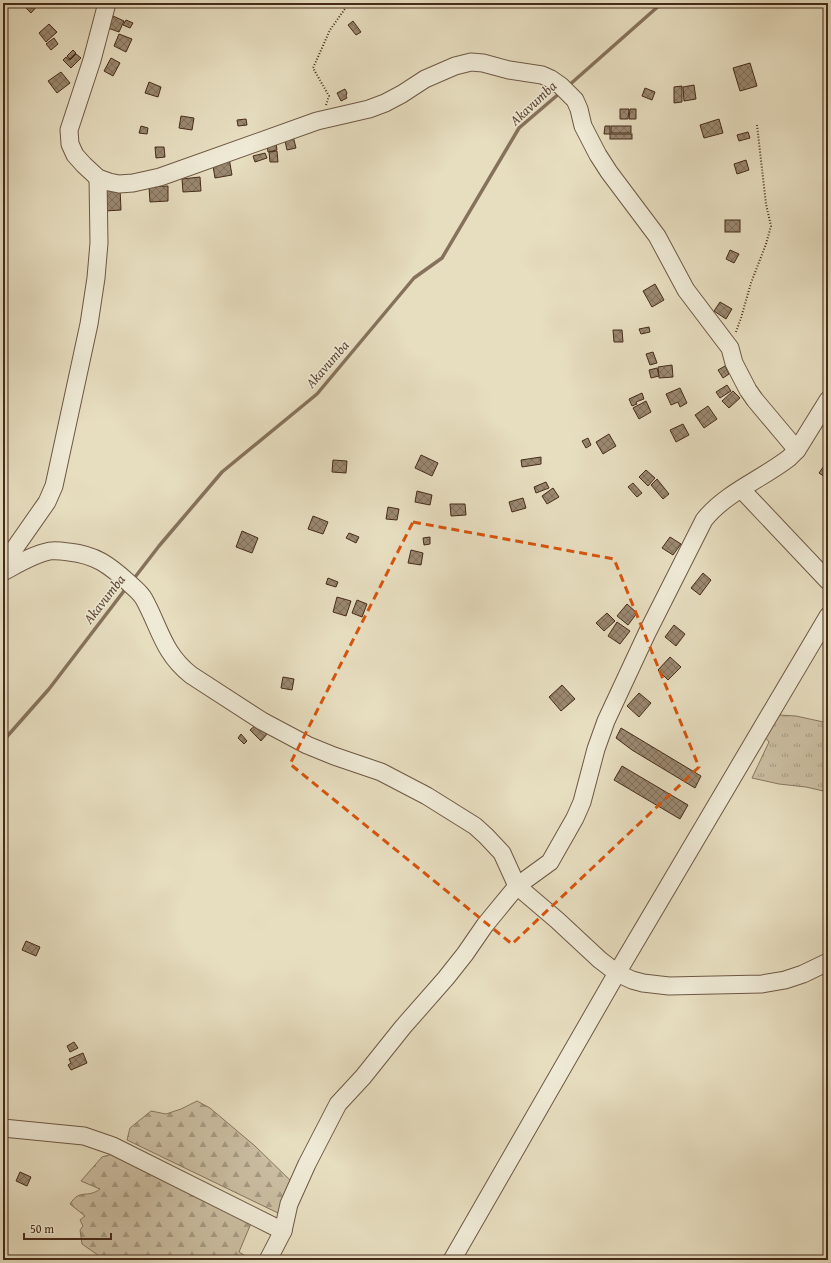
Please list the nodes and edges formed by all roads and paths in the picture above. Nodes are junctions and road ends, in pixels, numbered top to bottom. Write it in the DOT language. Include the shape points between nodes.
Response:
graph roads {
  1 [pos="107,3"];
  2 [pos="349,3"];
  3 [pos="325,107"];
  4 [pos="757,125"];
  5 [pos="98,178"];
  6 [pos="730,348"];
  7 [pos="828,400"];
  8 [pos="797,450"];
  9 [pos="742,490"];
  10 [pos="3,565"];
  11 [pos="3,572"];
  12 [pos="828,581"];
  13 [pos="828,616"];
  14 [pos="517,886"];
  15 [pos="828,962"];
  16 [pos="617,973"];
  17 [pos="3,1128"];
  18 [pos="283,1231"];
  19 [pos="268,1260"];
  20 [pos="452,1260"];
  1 -- 5 [label="street" via="69,130 70,144 75,155"];
  2 -- 3 [label="path" via="330,30 313,68 329,96"];
  4 -- 6 [label="path" via="771,226"];
  5 -- 6 [label="street" via="119,184 160,177 317,121 385,103 435,74 460,64 482,63 542,75 561,86 575,100 583,126 598,155 657,236 686,290"];
  5 -- 10 [label="street" via="99,243 96,278 89,324 54,486 47,502"];
  6 -- 8 [label="street" via="734,363 748,390"];
  7 -- 8 [label="street"];
  8 -- 9 [label="street" via="782,464"];
  9 -- 12 [label="street"];
  9 -- 14 [label="street" via="722,502 704,520 606,721 575,818 550,862"];
  11 -- 14 [label="street" via="38,555 57,550 81,554 108,565 142,595 167,649 191,675 262,721 307,745 381,772 457,814 486,836 502,853"];
  13 -- 16 [label="street"];
  14 -- 16 [label="street"];
  14 -- 18 [label="street" via="485,924 446,978 338,1104 289,1204"];
  15 -- 16 [label="street" via="785,980 762,984 669,986 642,983"];
  16 -- 20 [label="street"];
  17 -- 18 [label="street" via="84,1136 113,1146"];
  18 -- 19 [label="street"];
}
